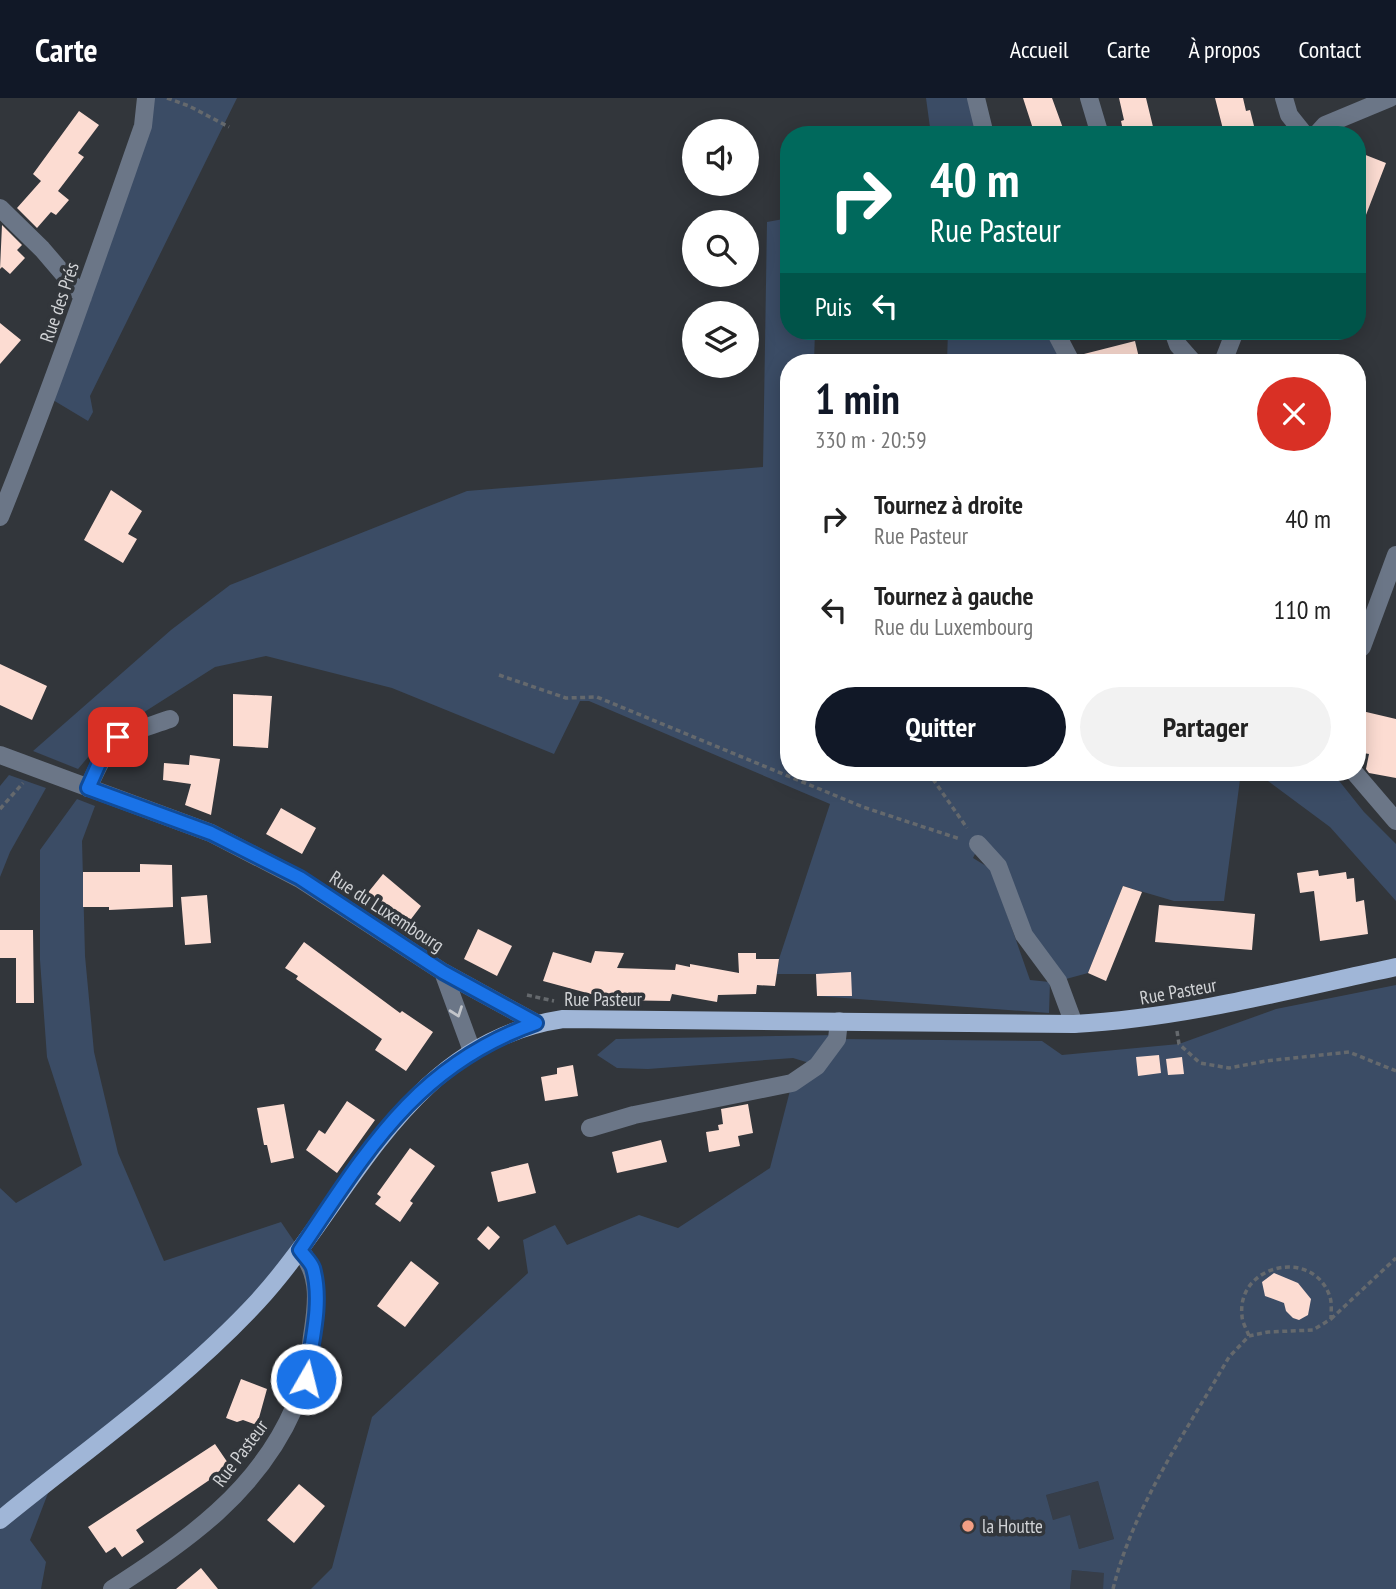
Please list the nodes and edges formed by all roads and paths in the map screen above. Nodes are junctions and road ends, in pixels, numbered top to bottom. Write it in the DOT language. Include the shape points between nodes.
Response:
graph roads {
  1 [pos="146,98"];
  2 [pos="167,98"];
  3 [pos="976,98"];
  4 [pos="1089,98"];
  5 [pos="1284,98"];
  6 [pos="1390,98"];
  7 [pos="983,126"];
  8 [pos="1097,126"];
  9 [pos="1298,126"];
  10 [pos="1324,126"];
  11 [pos="229,127"];
  12 [pos="0,208"];
  13 [pos="83,297"];
  14 [pos="0,517"];
  15 [pos="1396,555"];
  16 [pos="1366,636"];
  17 [pos="499,675"];
  18 [pos="170,719"];
  19 [pos="0,755"];
  20 [pos="37,769"];
  21 [pos="780,772"];
  22 [pos="801,781"];
  23 [pos="934,781"];
  24 [pos="1362,781"];
  25 [pos="88,788"];
  26 [pos="0,809"];
  27 [pos="1396,821"];
  28 [pos="978,844"];
  29 [pos="1396,967"];
  30 [pos="443,972"];
  31 [pos="839,1021"];
  32 [pos="536,1023"];
  33 [pos="1074,1024"];
  34 [pos="1177,1029"];
  35 [pos="472,1051"];
  36 [pos="1396,1071"];
  37 [pos="590,1128"];
  38 [pos="300,1250"];
  39 [pos="1396,1258"];
  40 [pos="1331,1319"];
  41 [pos="1249,1336"];
  42 [pos="0,1520"];
  43 [pos="112,1589"];
  44 [pos="1113,1589"];
  1 -- 13 [label="street, Rue des Prés" via="143,126"];
  2 -- 11 [label="path"];
  3 -- 7 [label="street"];
  4 -- 8 [label="street"];
  5 -- 9 [label="street"];
  6 -- 10 [label="street"];
  12 -- 13 [label="street"];
  13 -- 14 [label="street, Rue des Prés"];
  15 -- 16 [label="street"];
  17 -- 21 [label="path" via="566,698 597,697"];
  18 -- 25 [label="street" via="118,737 104,752"];
  19 -- 20 [label="street, Rue du Luxembourg"];
  20 -- 25 [label="street, Rue du Luxembourg"];
  20 -- 26 [label="path"];
  22 -- 28 [label="path" via="863,807"];
  23 -- 28 [label="path"];
  24 -- 27 [label="street"];
  25 -- 30 [label="street, Rue du Luxembourg" via="211,833 300,878"];
  28 -- 33 [label="street" via="998,866 1024,935 1058,981"];
  29 -- 33 [label="main road, Rue Pasteur" via="1181,1013"];
  30 -- 32 [label="street, Rue du Luxembourg"];
  30 -- 35 [label="street, Rue du Luxembourg, one-way"];
  31 -- 32 [label="main road, Rue Pasteur" via="563,1019"];
  31 -- 33 [label="main road, Rue Pasteur"];
  31 -- 37 [label="street" via="837,1039 817,1066 792,1083"];
  32 -- 35 [label="main road, Rue Pasteur"];
  34 -- 36 [label="path" via="1179,1044 1200,1063 1229,1068 1349,1052"];
  35 -- 38 [label="main road, Rue Pasteur" via="397,1116"];
  38 -- 42 [label="main road, Rue Pasteur" via="257,1301 182,1374"];
  38 -- 43 [label="street, Rue Pasteur" via="312,1265 315,1321 306,1379 280,1439 235,1498 176,1548"];
  39 -- 40 [label="path"];
  40 -- 41 [label="path" via="1313,1330"];
  40 -- 41 [label="path" via="1330,1297 1318,1278 1299,1267 1277,1266 1257,1276 1245,1294 1242,1316"];
  41 -- 44 [label="path" via="1229,1357 1140,1511"];
}
